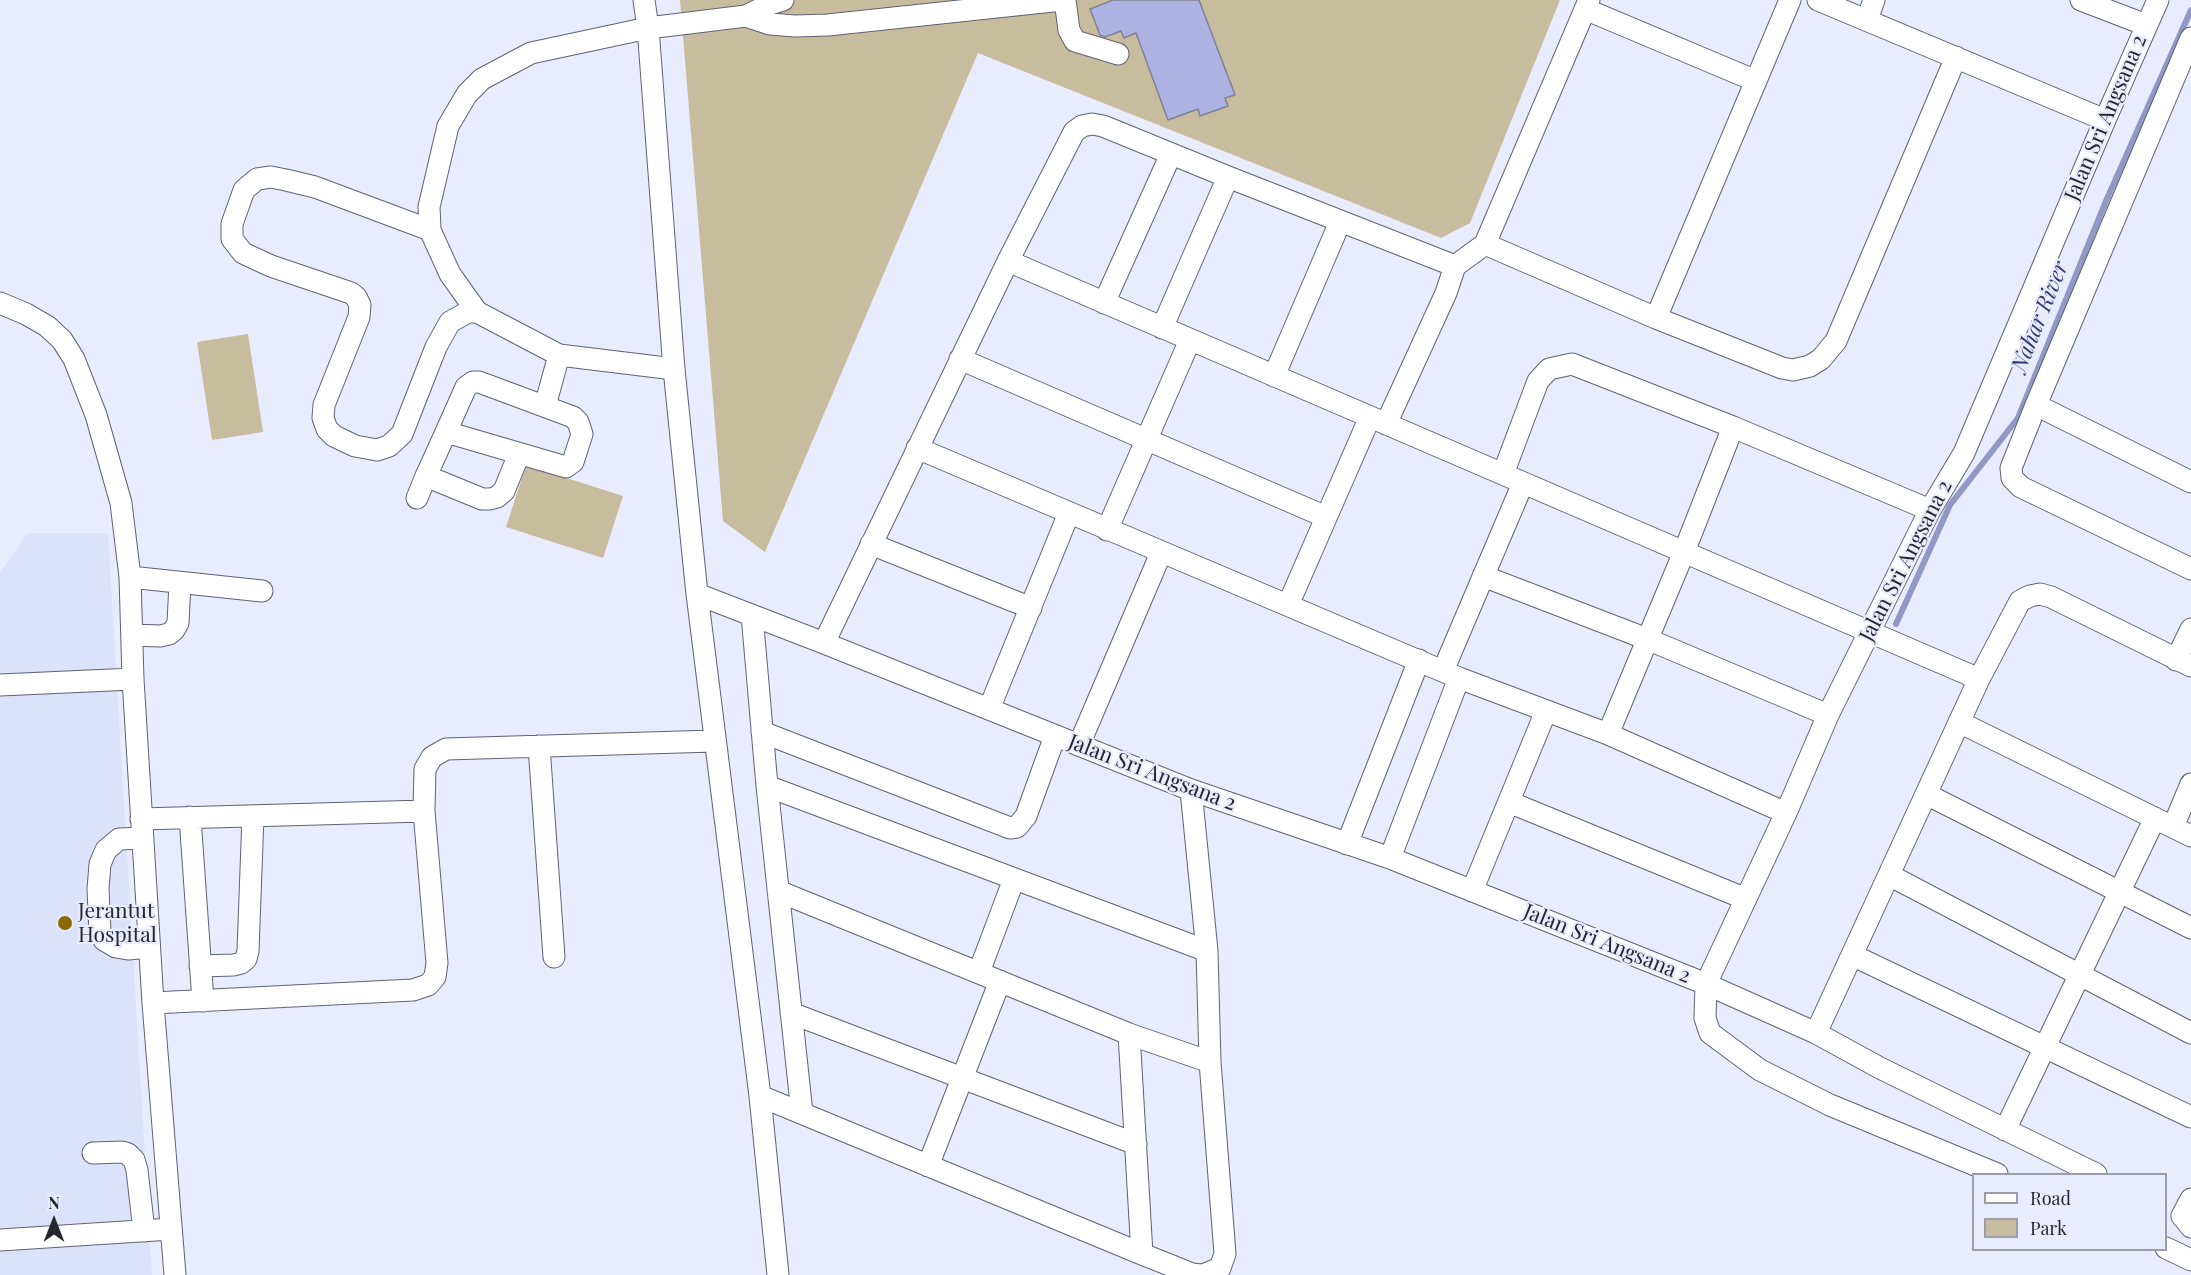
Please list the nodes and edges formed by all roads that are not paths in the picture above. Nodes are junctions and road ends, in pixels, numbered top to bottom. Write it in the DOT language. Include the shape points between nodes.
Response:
graph roads {
  1 [pos="644,0"];
  2 [pos="783,0"];
  3 [pos="793,0"];
  4 [pos="1064,0"];
  5 [pos="1790,0"];
  6 [pos="1818,0"];
  7 [pos="1874,0"];
  8 [pos="2081,0"];
  9 [pos="2158,0"];
  10 [pos="1587,5"];
  11 [pos="746,16"];
  12 [pos="1866,20"];
  13 [pos="2146,25"];
  14 [pos="795,26"];
  15 [pos="648,28"];
  16 [pos="2191,38"];
  17 [pos="1118,54"];
  18 [pos="1956,57"];
  19 [pos="1756,81"];
  20 [pos="2105,120"];
  21 [pos="1171,154"];
  22 [pos="1228,177"];
  23 [pos="1340,222"];
  24 [pos="430,230"];
  25 [pos="1485,244"];
  26 [pos="1008,261"];
  27 [pos="1455,266"];
  28 [pos="0,303"];
  29 [pos="1104,303"];
  30 [pos="477,312"];
  31 [pos="1656,318"];
  32 [pos="1162,328"];
  33 [pos="1190,340"];
  34 [pos="559,355"];
  35 [pos="960,359"];
  36 [pos="674,369"];
  37 [pos="1274,376"];
  38 [pos="2036,405"];
  39 [pos="545,406"];
  40 [pos="1378,420"];
  41 [pos="1733,427"];
  42 [pos="446,432"];
  43 [pos="1146,440"];
  44 [pos="917,448"];
  45 [pos="519,454"];
  46 [pos="1503,474"];
  47 [pos="426,476"];
  48 [pos="2191,482"];
  49 [pos="1523,483"];
  50 [pos="417,498"];
  51 [pos="1930,510"];
  52 [pos="1069,513"];
  53 [pos="1326,517"];
  54 [pos="1107,530"];
  55 [pos="871,544"];
  56 [pos="1684,552"];
  57 [pos="1161,553"];
  58 [pos="2191,569"];
  59 [pos="1484,576"];
  60 [pos="130,577"];
  61 [pos="180,583"];
  62 [pos="262,591"];
  63 [pos="697,594"];
  64 [pos="1288,605"];
  65 [pos="1031,608"];
  66 [pos="752,615"];
  67 [pos="2191,629"];
  68 [pos="1869,632"];
  69 [pos="132,635"];
  70 [pos="1647,639"];
  71 [pos="824,643"];
  72 [pos="1419,660"];
  73 [pos="2184,663"];
  74 [pos="1451,674"];
  75 [pos="133,679"];
  76 [pos="1979,679"];
  77 [pos="0,685"];
  78 [pos="989,709"];
  79 [pos="1546,711"];
  80 [pos="1828,715"];
  81 [pos="1959,722"];
  82 [pos="762,732"];
  83 [pos="1608,734"];
  84 [pos="1055,736"];
  85 [pos="714,741"];
  86 [pos="1078,745"];
  87 [pos="539,746"];
  88 [pos="2191,784"];
  89 [pos="767,786"];
  90 [pos="1191,790"];
  91 [pos="1926,794"];
  92 [pos="1509,802"];
  93 [pos="424,811"];
  94 [pos="1786,813"];
  95 [pos="253,816"];
  96 [pos="190,818"];
  97 [pos="2173,827"];
  98 [pos="142,828"];
  99 [pos="1347,844"];
  100 [pos="1390,858"];
  101 [pos="1889,874"];
  102 [pos="1014,879"];
  103 [pos="778,891"];
  104 [pos="1472,891"];
  105 [pos="2120,892"];
  106 [pos="1746,899"];
  107 [pos="2191,928"];
  108 [pos="149,947"];
  109 [pos="1207,951"];
  110 [pos="1852,955"];
  111 [pos="554,957"];
  112 [pos="200,966"];
  113 [pos="979,972"];
  114 [pos="2080,974"];
  115 [pos="1000,981"];
  116 [pos="1706,984"];
  117 [pos="203,1001"];
  118 [pos="153,1003"];
  119 [pos="791,1013"];
  120 [pos="1816,1033"];
  121 [pos="2191,1033"];
  122 [pos="1129,1034"];
  123 [pos="2045,1047"];
  124 [pos="1210,1062"];
  125 [pos="963,1077"];
  126 [pos="760,1096"];
  127 [pos="802,1113"];
  128 [pos="2191,1116"];
  129 [pos="2005,1130"];
  130 [pos="1137,1144"];
  131 [pos="93,1153"];
  132 [pos="928,1166"];
  133 [pos="1995,1173"];
  134 [pos="2094,1173"];
  135 [pos="171,1229"];
  136 [pos="144,1231"];
  137 [pos="0,1240"];
  138 [pos="2167,1248"];
  139 [pos="1142,1254"];
  140 [pos="2191,1260"];
  141 [pos="175,1275"];
  142 [pos="778,1275"];
  143 [pos="1202,1275"];
  1 -- 15 [label="street"];
  2 -- 11 [label="street"];
  3 -- 14 [label="street"];
  4 -- 14 [label="street"];
  4 -- 17 [label="street" via="1075,41"];
  5 -- 19 [label="street"];
  6 -- 12 [label="street"];
  7 -- 12 [label="street"];
  8 -- 13 [label="street"];
  9 -- 13 [label="street, Jalan Sri Angsana 2"];
  10 -- 19 [label="street"];
  10 -- 25 [label="street"];
  11 -- 14 [label="street" via="770,24"];
  11 -- 15 [label="street"];
  12 -- 18 [label="street"];
  13 -- 20 [label="street, Jalan Sri Angsana 2"];
  15 -- 24 [label="street" via="531,53 482,79 467,94 448,126 429,207"];
  15 -- 36 [label="street"];
  16 -- 38 [label="street"];
  18 -- 20 [label="street"];
  18 -- 31 [label="street" via="1836,340 1821,358 1810,366 1782,368"];
  19 -- 31 [label="street"];
  20 -- 51 [label="street, Jalan Sri Angsana 2" via="1964,453"];
  21 -- 22 [label="street"];
  21 -- 26 [label="street" via="1103,126 1082,126 1074,132"];
  21 -- 29 [label="street"];
  22 -- 23 [label="street"];
  22 -- 32 [label="street"];
  23 -- 27 [label="street"];
  23 -- 37 [label="street"];
  24 -- 30 [label="street" via="450,274"];
  24 -- 30 [label="street" via="315,187 271,177 257,179 244,190 232,224 232,239 243,253 356,297 359,317 324,405 323,418 334,436 356,446 377,450 402,435 436,347 450,322 468,312"];
  25 -- 27 [label="street"];
  25 -- 31 [label="street"];
  26 -- 29 [label="street"];
  26 -- 35 [label="street"];
  27 -- 40 [label="street" via="1446,293"];
  28 -- 60 [label="street" via="47,326 74,358 112,464 126,529"];
  29 -- 32 [label="street"];
  30 -- 34 [label="street"];
  32 -- 33 [label="street"];
  33 -- 37 [label="street"];
  33 -- 43 [label="street"];
  34 -- 36 [label="street"];
  34 -- 39 [label="street"];
  35 -- 43 [label="street"];
  35 -- 44 [label="street"];
  36 -- 63 [label="street"];
  37 -- 40 [label="street"];
  38 -- 48 [label="street"];
  38 -- 58 [label="street" via="2011,468 2012,478 2021,487"];
  39 -- 42 [label="street" via="473,382 466,387"];
  39 -- 45 [label="street" via="578,422 582,434 573,462 566,467"];
  40 -- 46 [label="street"];
  40 -- 53 [label="street"];
  41 -- 46 [label="street" via="1584,368 1560,365 1549,369 1538,381"];
  41 -- 51 [label="street"];
  41 -- 56 [label="street"];
  42 -- 45 [label="street"];
  42 -- 47 [label="street"];
  43 -- 53 [label="street"];
  43 -- 54 [label="street"];
  44 -- 52 [label="street"];
  44 -- 55 [label="street"];
  45 -- 47 [label="street" via="504,491 490,499"];
  46 -- 49 [label="street"];
  47 -- 50 [label="street"];
  49 -- 56 [label="street"];
  49 -- 59 [label="street"];
  51 -- 68 [label="street, Jalan Sri Angsana 2"];
  52 -- 54 [label="street"];
  52 -- 65 [label="street"];
  53 -- 64 [label="street"];
  54 -- 57 [label="street"];
  55 -- 65 [label="street"];
  55 -- 71 [label="street"];
  56 -- 68 [label="street"];
  56 -- 70 [label="street"];
  57 -- 64 [label="street"];
  57 -- 86 [label="street"];
  59 -- 70 [label="street"];
  59 -- 74 [label="street"];
  60 -- 61 [label="street"];
  60 -- 69 [label="street"];
  61 -- 62 [label="street"];
  61 -- 69 [label="street" via="178,623 174,630 160,636"];
  63 -- 66 [label="street, Jalan Sri Angsana 2"];
  63 -- 85 [label="street"];
  64 -- 72 [label="street"];
  65 -- 78 [label="street"];
  66 -- 71 [label="street, Jalan Sri Angsana 2"];
  66 -- 82 [label="street"];
  67 -- 73 [label="street"];
  68 -- 76 [label="street"];
  68 -- 80 [label="street, Jalan Sri Angsana 2"];
  69 -- 75 [label="street"];
  70 -- 80 [label="street"];
  70 -- 83 [label="street"];
  71 -- 78 [label="street, Jalan Sri Angsana 2"];
  72 -- 74 [label="street"];
  72 -- 99 [label="street"];
  73 -- 76 [label="street" via="2040,594 2020,601"];
  74 -- 79 [label="street"];
  74 -- 100 [label="street"];
  75 -- 77 [label="street"];
  75 -- 98 [label="street"];
  76 -- 81 [label="street"];
  78 -- 84 [label="street, Jalan Sri Angsana 2"];
  79 -- 83 [label="street"];
  79 -- 92 [label="street"];
  80 -- 94 [label="street, Jalan Sri Angsana 2"];
  81 -- 91 [label="street"];
  81 -- 97 [label="street"];
  82 -- 84 [label="street" via="1010,828 1017,827 1026,816"];
  82 -- 89 [label="street"];
  83 -- 94 [label="street"];
  84 -- 86 [label="street, Jalan Sri Angsana 2"];
  85 -- 87 [label="street"];
  85 -- 126 [label="street"];
  86 -- 90 [label="street, Jalan Sri Angsana 2"];
  87 -- 93 [label="street" via="446,749 432,757 425,769"];
  87 -- 111 [label="street"];
  88 -- 97 [label="street"];
  89 -- 102 [label="street"];
  89 -- 103 [label="street"];
  90 -- 99 [label="street, Jalan Sri Angsana 2"];
  90 -- 109 [label="street"];
  91 -- 101 [label="street"];
  91 -- 105 [label="street"];
  92 -- 104 [label="street"];
  92 -- 106 [label="street"];
  93 -- 95 [label="street"];
  93 -- 117 [label="street" via="438,963 435,977 428,985 413,990"];
  94 -- 106 [label="street, Jalan Sri Angsana 2"];
  95 -- 96 [label="street"];
  95 -- 112 [label="street" via="249,951 241,963"];
  96 -- 98 [label="street"];
  96 -- 112 [label="street"];
  97 -- 105 [label="street"];
  98 -- 108 [label="street"];
  98 -- 108 [label="street" via="106,850 100,864 100,933 116,947"];
  99 -- 100 [label="street, Jalan Sri Angsana 2"];
  100 -- 104 [label="street, Jalan Sri Angsana 2"];
  101 -- 110 [label="street"];
  101 -- 114 [label="street"];
  102 -- 109 [label="street"];
  102 -- 113 [label="street"];
  103 -- 113 [label="street"];
  103 -- 119 [label="street"];
  104 -- 116 [label="street, Jalan Sri Angsana 2"];
  105 -- 107 [label="street"];
  105 -- 114 [label="street"];
  106 -- 116 [label="street, Jalan Sri Angsana 2"];
  108 -- 118 [label="street"];
  109 -- 124 [label="street"];
  110 -- 120 [label="street"];
  110 -- 123 [label="street"];
  112 -- 117 [label="street"];
  113 -- 115 [label="street"];
  114 -- 121 [label="street"];
  114 -- 123 [label="street"];
  115 -- 122 [label="street"];
  115 -- 125 [label="street"];
  116 -- 120 [label="street"];
  116 -- 133 [label="street" via="1705,1018 1710,1033 1760,1070 1830,1105"];
  117 -- 118 [label="street"];
  118 -- 135 [label="street"];
  119 -- 125 [label="street"];
  119 -- 127 [label="street"];
  120 -- 129 [label="street"];
  122 -- 124 [label="street"];
  122 -- 130 [label="street"];
  123 -- 128 [label="street"];
  123 -- 129 [label="street"];
  124 -- 143 [label="street" via="1225,1254 1220,1268"];
  125 -- 130 [label="street"];
  125 -- 132 [label="street"];
  126 -- 127 [label="street"];
  126 -- 142 [label="street"];
  127 -- 132 [label="street"];
  129 -- 134 [label="street"];
  130 -- 139 [label="street"];
  131 -- 136 [label="street" via="122,1152 134,1160"];
  132 -- 139 [label="street"];
  135 -- 136 [label="street"];
  135 -- 141 [label="street"];
  136 -- 137 [label="street"];
  138 -- 140 [label="street"];
  139 -- 143 [label="street"];
}
